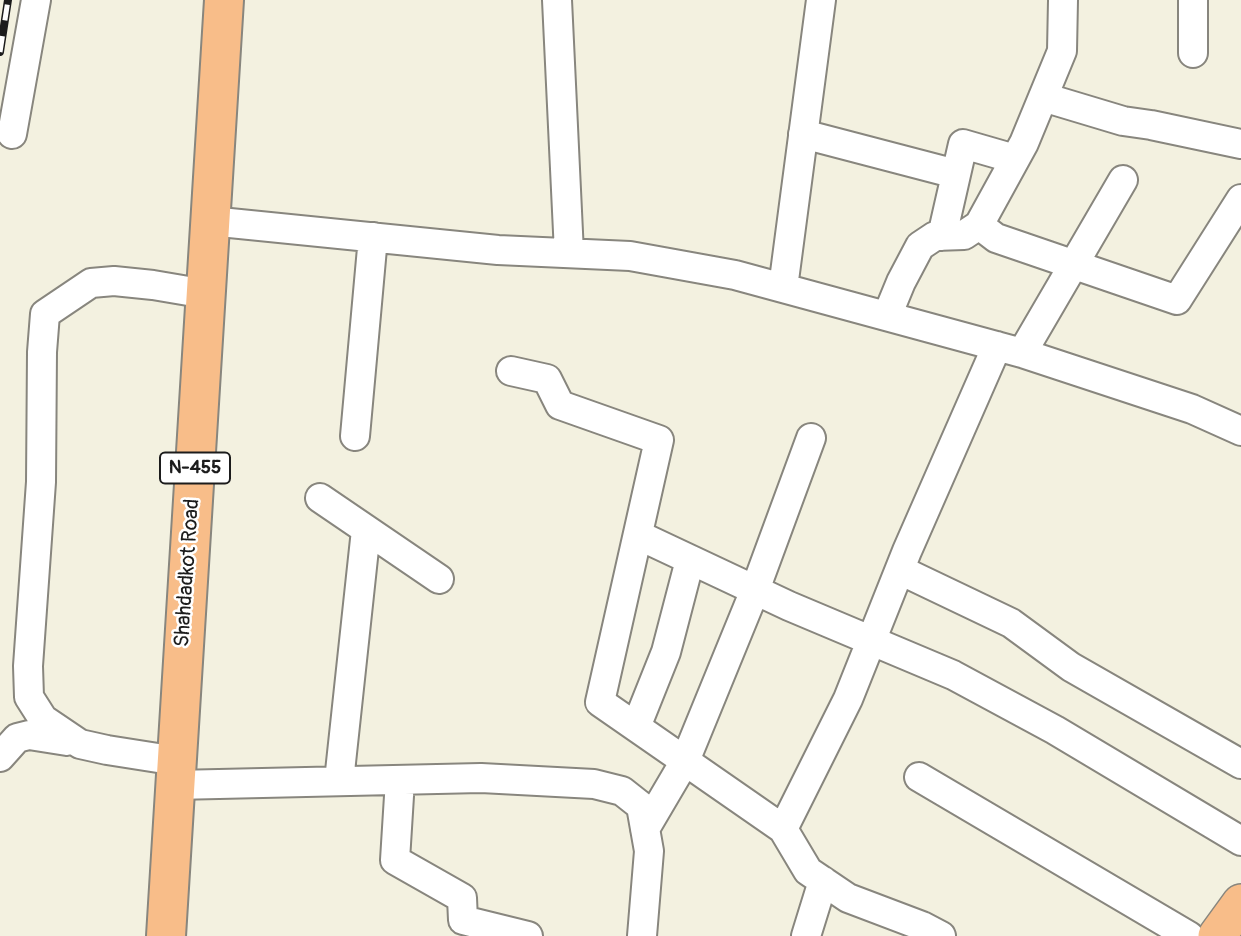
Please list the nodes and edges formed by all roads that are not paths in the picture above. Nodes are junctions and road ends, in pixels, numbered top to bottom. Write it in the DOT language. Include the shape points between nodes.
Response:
graph roads {
  1 [pos="36,0"];
  2 [pos="224,0"];
  3 [pos="557,0"];
  4 [pos="821,0"];
  5 [pos="1063,0"];
  6 [pos="1193,0"];
  7 [pos="1193,53"];
  8 [pos="1043,97"];
  9 [pos="12,134"];
  10 [pos="803,134"];
  11 [pos="1241,144"];
  12 [pos="1016,159"];
  13 [pos="956,174"];
  14 [pos="1123,180"];
  15 [pos="1241,199"];
  16 [pos="210,221"];
  17 [pos="979,225"];
  18 [pos="942,236"];
  19 [pos="373,237"];
  20 [pos="569,254"];
  21 [pos="1073,265"];
  22 [pos="783,288"];
  23 [pos="205,294"];
  24 [pos="887,316"];
  25 [pos="1009,350"];
  26 [pos="511,371"];
  27 [pos="1241,431"];
  28 [pos="355,436"];
  29 [pos="811,438"];
  30 [pos="320,498"];
  31 [pos="366,530"];
  32 [pos="638,535"];
  33 [pos="690,560"];
  34 [pos="900,570"];
  35 [pos="439,579"];
  36 [pos="755,590"];
  37 [pos="872,640"];
  38 [pos="636,726"];
  39 [pos="80,744"];
  40 [pos="0,757"];
  41 [pos="685,761"];
  42 [pos="1241,764"];
  43 [pos="176,773"];
  44 [pos="919,777"];
  45 [pos="400,780"];
  46 [pos="339,782"];
  47 [pos="645,829"];
  48 [pos="783,829"];
  49 [pos="1241,841"];
  50 [pos="824,881"];
  51 [pos="166,936"];
  52 [pos="528,936"];
  53 [pos="642,936"];
  54 [pos="806,936"];
  55 [pos="941,936"];
  56 [pos="1189,936"];
  1 -- 9 [label="street"];
  2 -- 16 [label="highway, Shahdadkot Road / N-455"];
  3 -- 20 [label="street"];
  4 -- 10 [label="street"];
  5 -- 8 [label="street" via="1062,51"];
  6 -- 7 [label="street"];
  8 -- 11 [label="street" via="1123,121"];
  8 -- 12 [label="street"];
  10 -- 13 [label="street"];
  10 -- 22 [label="street"];
  12 -- 13 [label="street" via="963,144"];
  12 -- 17 [label="street"];
  13 -- 18 [label="street"];
  14 -- 21 [label="street"];
  15 -- 21 [label="street" via="1177,300"];
  16 -- 19 [label="street"];
  16 -- 23 [label="highway, Shahdadkot Road / N-455"];
  17 -- 18 [label="street" via="964,235"];
  17 -- 21 [label="street" via="996,238"];
  18 -- 24 [label="street" via="920,246"];
  19 -- 20 [label="street"];
  19 -- 28 [label="street"];
  20 -- 22 [label="street" via="630,256"];
  21 -- 25 [label="street"];
  22 -- 24 [label="street"];
  23 -- 39 [label="street" via="114,281 91,283 45,314 29,697 43,719"];
  23 -- 43 [label="highway, Shahdadkot Road / N-455"];
  24 -- 25 [label="street"];
  25 -- 27 [label="street" via="1192,409"];
  25 -- 34 [label="street"];
  26 -- 32 [label="street" via="547,379 560,405 659,440"];
  29 -- 36 [label="street"];
  30 -- 31 [label="street"];
  31 -- 35 [label="street"];
  31 -- 46 [label="street"];
  32 -- 33 [label="street"];
  32 -- 38 [label="street" via="600,702"];
  33 -- 36 [label="street"];
  33 -- 38 [label="street" via="666,652"];
  34 -- 37 [label="street"];
  34 -- 42 [label="street" via="1011,623 1071,667"];
  36 -- 37 [label="street"];
  36 -- 41 [label="street"];
  37 -- 48 [label="street"];
  37 -- 49 [label="street" via="998,699"];
  38 -- 41 [label="street"];
  39 -- 40 [label="street" via="29,735 17,738"];
  39 -- 43 [label="street"];
  41 -- 47 [label="street"];
  41 -- 48 [label="street"];
  43 -- 46 [label="street"];
  43 -- 51 [label="highway, Shahdadkot Road / N-455"];
  44 -- 56 [label="street"];
  45 -- 46 [label="street"];
  45 -- 47 [label="street" via="481,778 594,784 622,791 641,806"];
  45 -- 52 [label="street" via="395,860 462,898 463,920"];
  47 -- 53 [label="street" via="649,851"];
  48 -- 50 [label="street" via="808,871"];
  50 -- 54 [label="street"];
  50 -- 55 [label="street" via="848,898"];
}
